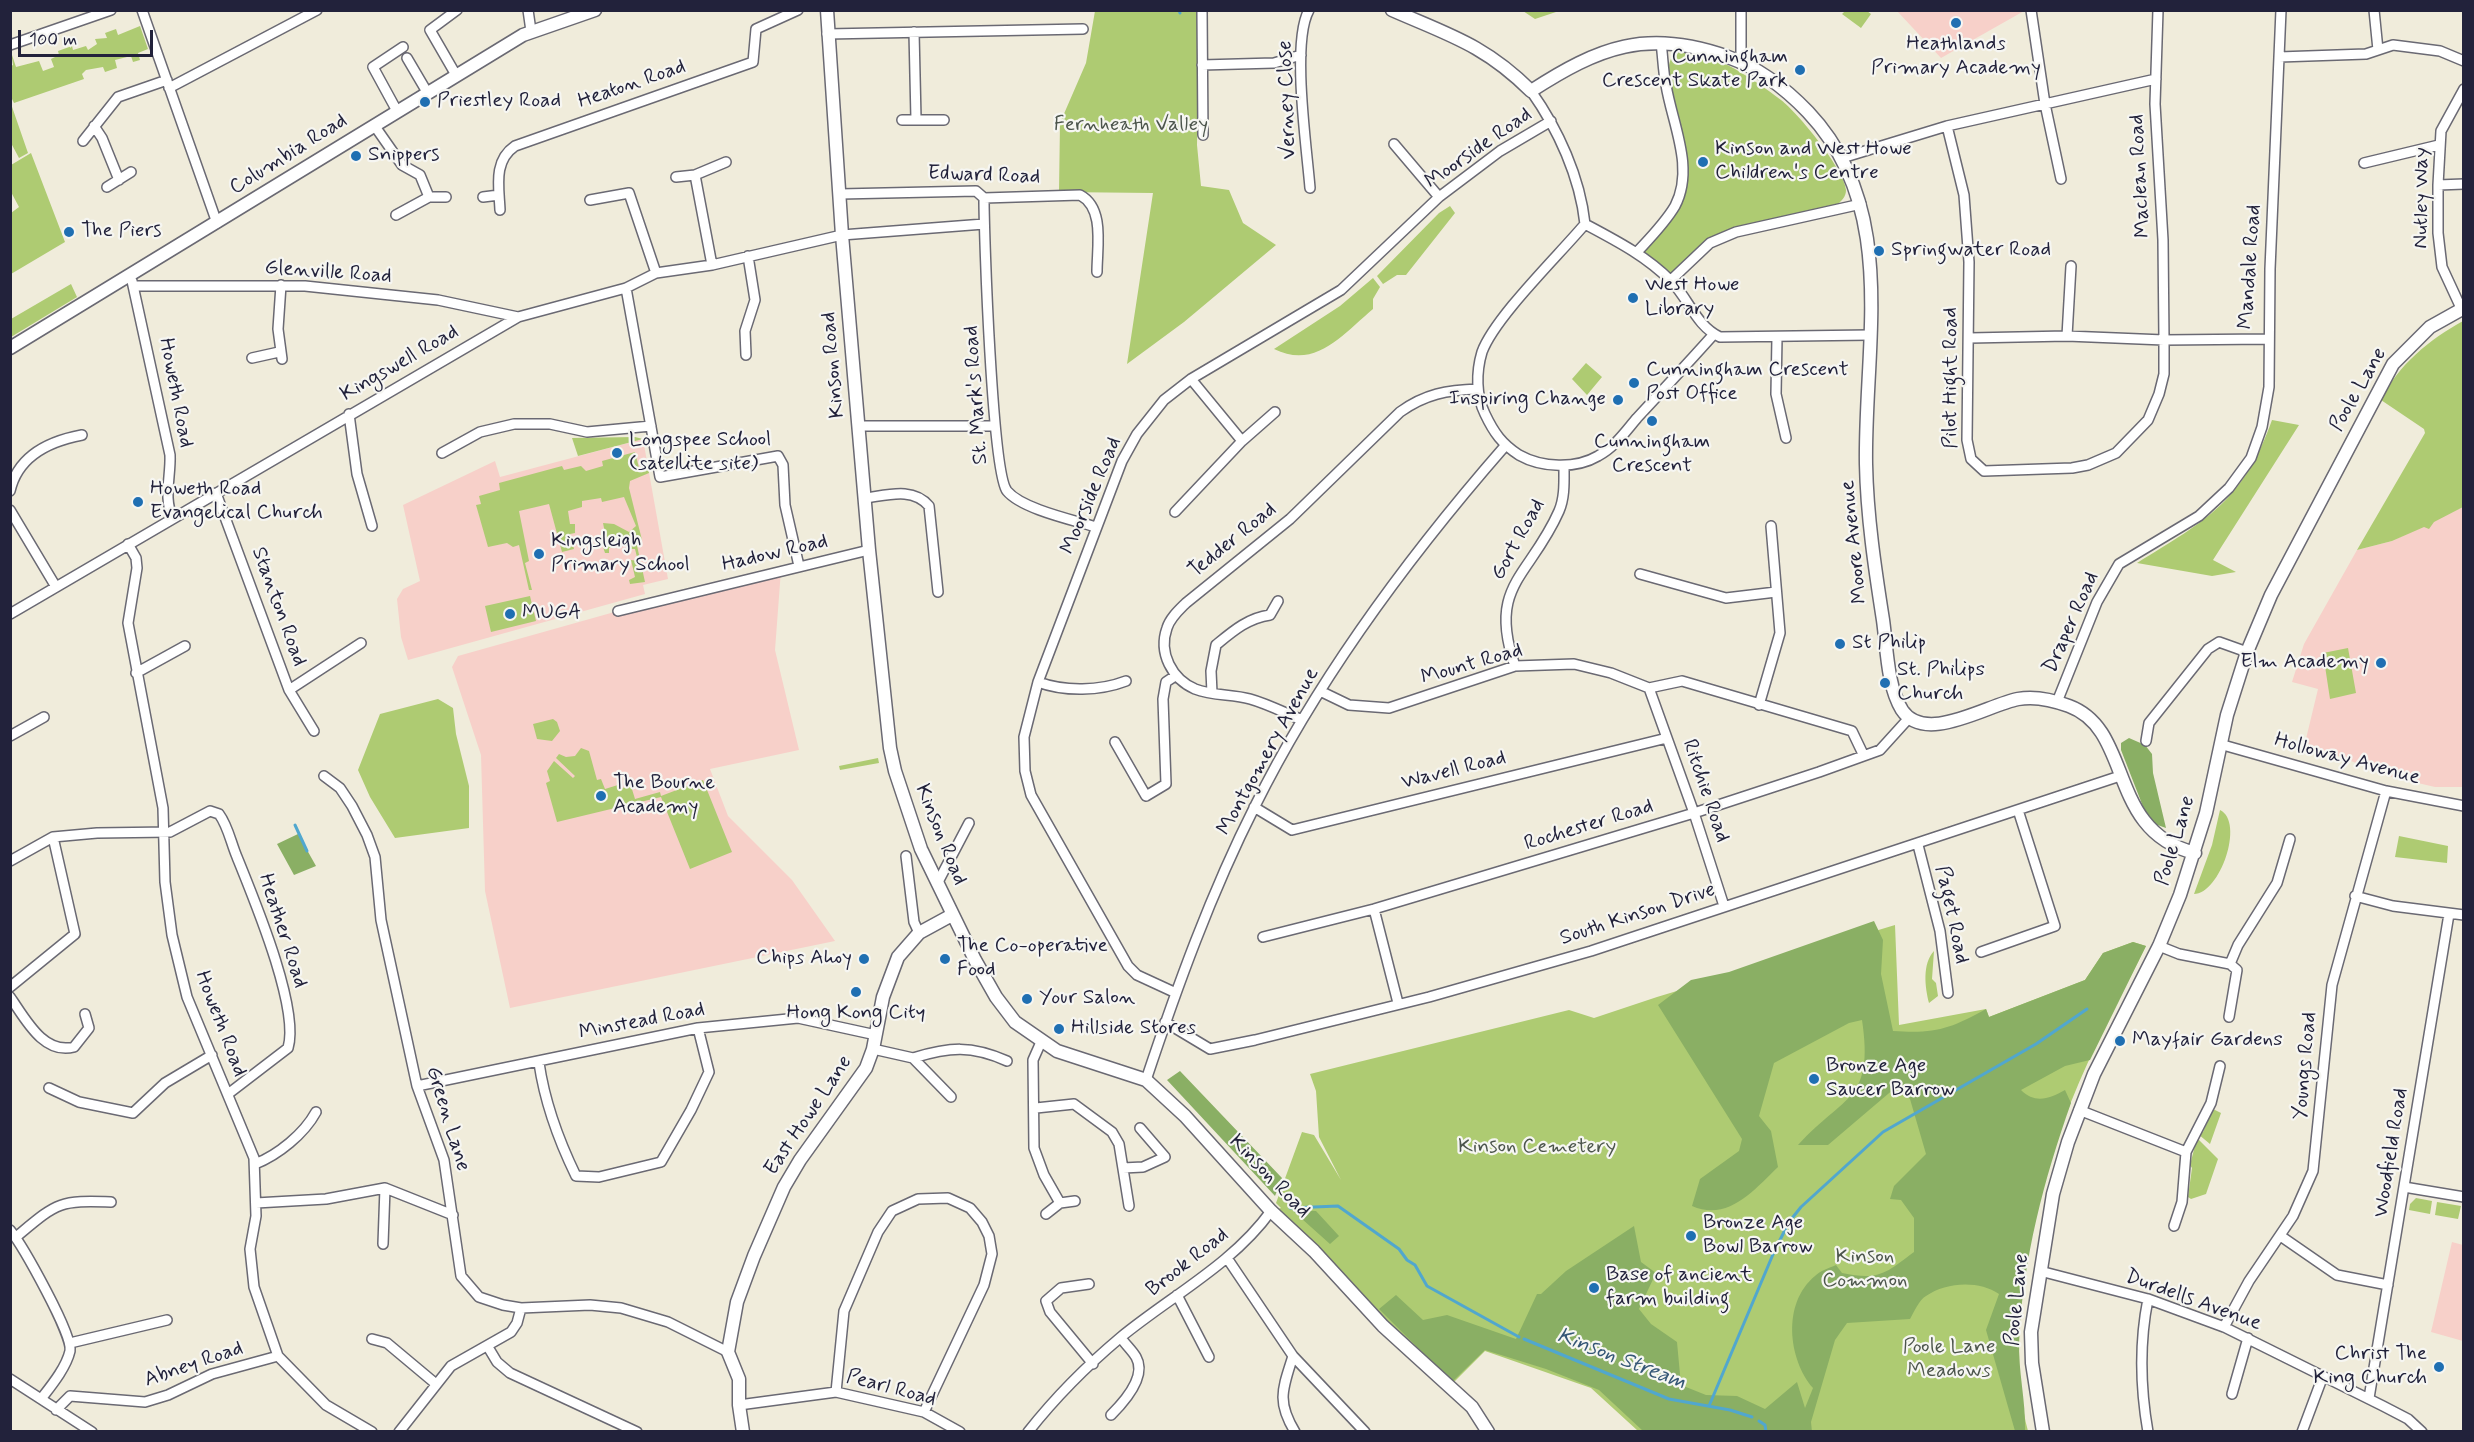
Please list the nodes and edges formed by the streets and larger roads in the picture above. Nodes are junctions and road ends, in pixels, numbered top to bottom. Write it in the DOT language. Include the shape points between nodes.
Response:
graph roads {
  1 [pos="111,10"];
  2 [pos="142,10"];
  3 [pos="317,10"];
  4 [pos="457,10"];
  5 [pos="528,10"];
  6 [pos="595,10"];
  7 [pos="798,10"];
  8 [pos="827,10"];
  9 [pos="1202,10"];
  10 [pos="1309,10"];
  11 [pos="1392,10"];
  12 [pos="1741,10"];
  13 [pos="2031,10"];
  14 [pos="2158,10"];
  15 [pos="2281,10"];
  16 [pos="2374,10"];
  17 [pos="1083,29"];
  18 [pos="531,31"];
  19 [pos="914,32"];
  20 [pos="827,34"];
  21 [pos="1661,44"];
  22 [pos="10,45"];
  23 [pos="403,47"];
  24 [pos="2378,50"];
  25 [pos="1301,55"];
  26 [pos="2279,57"];
  27 [pos="407,58"];
  28 [pos="2463,61"];
  29 [pos="1741,62"];
  30 [pos="1202,65"];
  31 [pos="456,75"];
  32 [pos="2156,79"];
  33 [pos="168,84"];
  34 [pos="2463,89"];
  35 [pos="1531,91"];
  36 [pos="427,93"];
  37 [pos="2045,104"];
  38 [pos="398,111"];
  39 [pos="916,119"];
  40 [pos="902,120"];
  41 [pos="944,120"];
  42 [pos="1551,121"];
  43 [pos="374,125"];
  44 [pos="94,126"];
  45 [pos="1947,126"];
  46 [pos="1203,135"];
  47 [pos="83,141"];
  48 [pos="1394,144"];
  49 [pos="2439,145"];
  50 [pos="1842,158"];
  51 [pos="726,162"];
  52 [pos="2364,163"];
  53 [pos="131,172"];
  54 [pos="695,175"];
  55 [pos="676,177"];
  56 [pos="2061,179"];
  57 [pos="119,180"];
  58 [pos="2463,184"];
  59 [pos="2438,185"];
  60 [pos="107,187"];
  61 [pos="1310,188"];
  62 [pos="840,194"];
  63 [pos="499,195"];
  64 [pos="429,197"];
  65 [pos="446,197"];
  66 [pos="483,197"];
  67 [pos="1438,197"];
  68 [pos="984,198"];
  69 [pos="590,200"];
  70 [pos="1861,204"];
  71 [pos="500,210"];
  72 [pos="396,215"];
  73 [pos="217,223"];
  74 [pos="984,224"];
  75 [pos="1585,225"];
  76 [pos="842,235"];
  77 [pos="1637,252"];
  78 [pos="748,256"];
  79 [pos="712,265"];
  80 [pos="2071,266"];
  81 [pos="1097,272"];
  82 [pos="656,273"];
  83 [pos="1671,280"];
  84 [pos="132,281"];
  85 [pos="281,285"];
  86 [pos="626,288"];
  87 [pos="2462,308"];
  88 [pos="518,316"];
  89 [pos="1714,334"];
  90 [pos="1870,335"];
  91 [pos="2067,336"];
  92 [pos="1777,337"];
  93 [pos="1971,338"];
  94 [pos="2268,339"];
  95 [pos="2164,340"];
  96 [pos="10,348"];
  97 [pos="746,355"];
  98 [pos="252,358"];
  99 [pos="1191,379"];
  100 [pos="1478,388"];
  101 [pos="1275,412"];
  102 [pos="349,414"];
  103 [pos="651,426"];
  104 [pos="859,426"];
  105 [pos="996,426"];
  106 [pos="82,435"];
  107 [pos="1786,438"];
  108 [pos="1242,441"];
  109 [pos="1505,446"];
  110 [pos="442,453"];
  111 [pos="1564,466"];
  112 [pos="10,490"];
  113 [pos="216,493"];
  114 [pos="866,498"];
  115 [pos="10,510"];
  116 [pos="1175,512"];
  117 [pos="173,518"];
  118 [pos="372,526"];
  119 [pos="1771,526"];
  120 [pos="1096,527"];
  121 [pos="128,544"];
  122 [pos="869,550"];
  123 [pos="799,566"];
  124 [pos="1640,574"];
  125 [pos="56,587"];
  126 [pos="938,592"];
  127 [pos="1776,592"];
  128 [pos="1278,601"];
  129 [pos="618,611"];
  130 [pos="10,614"];
  131 [pos="362,643"];
  132 [pos="185,646"];
  133 [pos="2247,652"];
  134 [pos="1515,666"];
  135 [pos="136,673"];
  136 [pos="1175,676"];
  137 [pos="1126,681"];
  138 [pos="1038,682"];
  139 [pos="1649,688"];
  140 [pos="289,690"];
  141 [pos="1320,691"];
  142 [pos="1212,693"];
  143 [pos="2057,702"];
  144 [pos="1759,705"];
  145 [pos="44,717"];
  146 [pos="1909,718"];
  147 [pos="1302,720"];
  148 [pos="314,731"];
  149 [pos="10,736"];
  150 [pos="1667,738"];
  151 [pos="2146,741"];
  152 [pos="1115,742"];
  153 [pos="2223,745"];
  154 [pos="1863,754"];
  155 [pos="324,776"];
  156 [pos="2120,776"];
  157 [pos="2386,791"];
  158 [pos="2463,806"];
  159 [pos="1254,807"];
  160 [pos="2018,810"];
  161 [pos="1694,813"];
  162 [pos="969,823"];
  163 [pos="163,831"];
  164 [pos="53,837"];
  165 [pos="2290,839"];
  166 [pos="1917,845"];
  167 [pos="2195,853"];
  168 [pos="906,856"];
  169 [pos="10,861"];
  170 [pos="937,884"];
  171 [pos="2355,896"];
  172 [pos="1724,906"];
  173 [pos="1374,909"];
  174 [pos="2449,914"];
  175 [pos="952,915"];
  176 [pos="2463,915"];
  177 [pos="919,933"];
  178 [pos="1263,937"];
  179 [pos="2158,946"];
  180 [pos="1981,952"];
  181 [pos="2230,964"];
  182 [pos="10,987"];
  183 [pos="1176,993"];
  184 [pos="1948,993"];
  185 [pos="10,997"];
  186 [pos="1398,1003"];
  187 [pos="85,1014"];
  188 [pos="2229,1017"];
  189 [pos="1166,1022"];
  190 [pos="698,1028"];
  191 [pos="876,1035"];
  192 [pos="1041,1042"];
  193 [pos="873,1049"];
  194 [pos="212,1055"];
  195 [pos="913,1058"];
  196 [pos="1007,1062"];
  197 [pos="539,1063"];
  198 [pos="2220,1066"];
  199 [pos="1146,1080"];
  200 [pos="417,1086"];
  201 [pos="49,1088"];
  202 [pos="228,1094"];
  203 [pos="951,1097"];
  204 [pos="1035,1108"];
  205 [pos="2079,1110"];
  206 [pos="316,1112"];
  207 [pos="1140,1128"];
  208 [pos="2186,1152"];
  209 [pos="255,1164"];
  210 [pos="1124,1168"];
  211 [pos="2404,1187"];
  212 [pos="385,1188"];
  213 [pos="2463,1197"];
  214 [pos="1076,1201"];
  215 [pos="111,1202"];
  216 [pos="256,1203"];
  217 [pos="1060,1203"];
  218 [pos="1129,1206"];
  219 [pos="1271,1210"];
  220 [pos="1046,1214"];
  221 [pos="453,1215"];
  222 [pos="2174,1226"];
  223 [pos="13,1233"];
  224 [pos="2282,1237"];
  225 [pos="384,1244"];
  226 [pos="1227,1258"];
  227 [pos="2040,1271"];
  228 [pos="1089,1284"];
  229 [pos="2388,1286"];
  230 [pos="1177,1295"];
  231 [pos="2148,1299"];
  232 [pos="521,1308"];
  233 [pos="166,1320"];
  234 [pos="2224,1327"];
  235 [pos="1120,1338"];
  236 [pos="2248,1338"];
  237 [pos="372,1339"];
  238 [pos="70,1343"];
  239 [pos="488,1347"];
  240 [pos="729,1352"];
  241 [pos="278,1356"];
  242 [pos="1293,1356"];
  243 [pos="1209,1357"];
  244 [pos="1093,1364"];
  245 [pos="2323,1376"];
  246 [pos="10,1379"];
  247 [pos="436,1384"];
  248 [pos="836,1392"];
  249 [pos="2232,1394"];
  250 [pos="2369,1398"];
  251 [pos="41,1399"];
  252 [pos="739,1406"];
  253 [pos="56,1410"];
  254 [pos="924,1412"];
  255 [pos="1111,1414"];
  256 [pos="954,1430"];
  257 [pos="1030,1430"];
  258 [pos="92,1431"];
  259 [pos="372,1431"];
  260 [pos="399,1431"];
  261 [pos="638,1431"];
  262 [pos="743,1431"];
  263 [pos="1295,1431"];
  264 [pos="1363,1431"];
  265 [pos="1488,1431"];
  266 [pos="2043,1431"];
  267 [pos="2148,1431"];
  268 [pos="2302,1431"];
  269 [pos="2422,1431"];
  1 -- 22 [label="street"];
  2 -- 33 [label="street"];
  3 -- 33 [label="street"];
  4 -- 31 [label="street" via="430,30"];
  5 -- 18 [label="street"];
  6 -- 18 [label="street, Columbia Road"];
  7 -- 63 [label="street, Heaton Road" via="756,29 753,62 515,146 498,169"];
  8 -- 20 [label="street, Kinson Road"];
  9 -- 30 [label="street"];
  10 -- 25 [label="street, Verney Close" via="1304,20"];
  11 -- 35 [label="street" via="1483,50"];
  12 -- 29 [label="street"];
  13 -- 37 [label="street"];
  14 -- 32 [label="street, Maclean Road"];
  15 -- 26 [label="street, Mandale Road"];
  16 -- 24 [label="street"];
  17 -- 19 [label="street"];
  18 -- 31 [label="street, Columbia Road"];
  19 -- 20 [label="street"];
  19 -- 39 [label="street"];
  20 -- 62 [label="street, Kinson Road"];
  21 -- 29 [label="street, Moore Avenue" via="1695,46"];
  21 -- 35 [label="street, Moore Avenue" via="1616,46 1593,54"];
  21 -- 77 [label="street" via="1683,165 1681,185 1676,204"];
  23 -- 38 [label="street" via="373,67"];
  24 -- 26 [label="street" via="2346,56"];
  24 -- 28 [label="street" via="2393,45 2440,51"];
  25 -- 30 [label="street" via="1274,63"];
  25 -- 61 [label="street, Verney Close"];
  26 -- 94 [label="street, Mandale Road"];
  27 -- 36 [label="street"];
  29 -- 50 [label="street, Moore Avenue" via="1797,101"];
  30 -- 46 [label="street"];
  31 -- 36 [label="street, Columbia Road"];
  32 -- 37 [label="street"];
  32 -- 95 [label="street, Maclean Road"];
  33 -- 44 [label="street" via="118,98"];
  33 -- 73 [label="street"];
  34 -- 49 [label="street, Nutley Way" via="2446,121"];
  35 -- 42 [label="street"];
  36 -- 38 [label="street, Columbia Road"];
  37 -- 45 [label="street"];
  37 -- 56 [label="street"];
  38 -- 43 [label="street, Columbia Road"];
  39 -- 40 [label="street"];
  39 -- 41 [label="street"];
  42 -- 67 [label="street, Moorside Road" via="1500,151"];
  42 -- 75 [label="street" via="1576,184"];
  43 -- 64 [label="street" via="402,165 420,175"];
  43 -- 73 [label="street, Columbia Road"];
  44 -- 47 [label="street"];
  44 -- 57 [label="street"];
  45 -- 50 [label="street"];
  45 -- 93 [label="street, Pilot Hight Road" via="1965,195"];
  48 -- 67 [label="street"];
  49 -- 52 [label="street"];
  49 -- 59 [label="street, Nutley Way"];
  50 -- 70 [label="street, Moore Avenue"];
  51 -- 54 [label="street"];
  53 -- 57 [label="street"];
  54 -- 55 [label="street"];
  54 -- 79 [label="street"];
  57 -- 60 [label="street"];
  58 -- 59 [label="street"];
  59 -- 87 [label="street, Nutley Way" via="2442,267"];
  62 -- 68 [label="street, Edward Road" via="976,191"];
  62 -- 76 [label="street, Kinson Road"];
  63 -- 66 [label="street"];
  63 -- 71 [label="street, Heaton Road"];
  64 -- 65 [label="street"];
  64 -- 72 [label="street"];
  67 -- 99 [label="street, Moorside Road" via="1341,290"];
  68 -- 74 [label="street, St. Mark's Road"];
  68 -- 81 [label="street, Edward Road" via="1080,195 1090,201 1096,210"];
  69 -- 82 [label="street" via="629,193"];
  70 -- 83 [label="street" via="1736,232 1710,243"];
  70 -- 90 [label="street, Moore Avenue" via="1870,266"];
  73 -- 84 [label="street, Columbia Road"];
  74 -- 76 [label="street, Kingswell Road"];
  74 -- 105 [label="street, St. Mark's Road"];
  75 -- 77 [label="street"];
  75 -- 100 [label="street" via="1488,340 1480,362"];
  76 -- 78 [label="street, Kingswell Road"];
  76 -- 104 [label="street, Kinson Road"];
  77 -- 83 [label="street"];
  78 -- 79 [label="street, Kingswell Road"];
  78 -- 97 [label="street" via="755,300 745,332"];
  79 -- 82 [label="street, Kingswell Road"];
  80 -- 91 [label="street"];
  82 -- 86 [label="street, Kingswell Road"];
  83 -- 89 [label="street"];
  84 -- 85 [label="street, Glenville Road"];
  84 -- 96 [label="street, Columbia Road"];
  84 -- 117 [label="street, Howeth Road" via="170,455 168,501"];
  85 -- 88 [label="street, Glenville Road" via="393,294"];
  85 -- 98 [label="street" via="281,356"];
  86 -- 88 [label="street, Kingswell Road"];
  86 -- 103 [label="street"];
  87 -- 133 [label="street, Poole Lane" via="2430,327 2394,364 2271,595"];
  88 -- 102 [label="street, Kingswell Road"];
  89 -- 92 [label="street"];
  89 -- 111 [label="street" via="1617,442 1598,457"];
  90 -- 92 [label="street"];
  90 -- 146 [label="street, Moore Avenue" via="1866,462 1874,565 1896,697"];
  91 -- 93 [label="street, Mandale Road"];
  91 -- 95 [label="street, Mandale Road"];
  92 -- 107 [label="street" via="1776,394"];
  93 -- 95 [label="street, Pilot Hight Road" via="1967,440 1971,459 1984,471 2008,472 2088,465 2116,453 2148,420 2164,374"];
  94 -- 95 [label="street, Mandale Road"];
  94 -- 143 [label="street, Draper Road" via="2269,387 2262,427 2251,458 2229,488 2199,516 2119,564 2097,602"];
  99 -- 108 [label="street"];
  99 -- 120 [label="street, Moorside Road" via="1164,400 1137,434"];
  100 -- 109 [label="street" via="1493,432"];
  100 -- 136 [label="street, Tedder Road" via="1435,393 1400,412 1290,519 1186,603 1172,618 1164,642 1164,654"];
  101 -- 108 [label="street"];
  102 -- 113 [label="street, Kingswell Road"];
  102 -- 118 [label="street" via="357,474"];
  103 -- 110 [label="street" via="587,432 550,424 514,424 480,432"];
  103 -- 123 [label="street" via="660,477 778,456 783,465 785,505"];
  104 -- 105 [label="street"];
  104 -- 114 [label="street, Kinson Road"];
  105 -- 120 [label="street, St. Mark's Road" via="1006,490 1024,503"];
  106 -- 112 [label="street" via="55,442 27,458"];
  108 -- 116 [label="street"];
  109 -- 111 [label="street" via="1525,458"];
  109 -- 141 [label="street, Montgomery Avenue" via="1406,566"];
  111 -- 134 [label="street, Gort Road" via="1560,509 1520,571 1508,599 1504,625"];
  113 -- 117 [label="street, Kingswell Road"];
  113 -- 140 [label="street, Stanton Road"];
  114 -- 122 [label="street, Kinson Road"];
  114 -- 126 [label="street" via="903,493 921,496 929,506"];
  115 -- 125 [label="street"];
  117 -- 121 [label="street, Kingswell Road"];
  119 -- 127 [label="street"];
  120 -- 138 [label="street, Moorside Road"];
  121 -- 125 [label="street, Kingswell Road"];
  121 -- 135 [label="street, Howeth Road" via="137,562 128,623"];
  122 -- 123 [label="street, Hadow Road"];
  122 -- 170 [label="street, Kinson Road" via="892,760 912,825"];
  123 -- 129 [label="street, Hadow Road"];
  124 -- 127 [label="street" via="1726,598"];
  125 -- 130 [label="street, Kingswell Road"];
  127 -- 144 [label="street" via="1780,633"];
  128 -- 142 [label="street" via="1270,615 1258,616 1239,626 1216,645"];
  131 -- 140 [label="street"];
  132 -- 135 [label="street"];
  133 -- 151 [label="street" via="2219,642 2208,649 2149,723"];
  133 -- 153 [label="street, Poole Lane" via="2227,715"];
  134 -- 139 [label="street, Mount Road" via="1574,664"];
  134 -- 141 [label="street, Mount Road" via="1389,708 1349,705"];
  135 -- 163 [label="street, Howeth Road" via="163,808"];
  136 -- 142 [label="street" via="1184,684"];
  136 -- 152 [label="street" via="1166,682 1163,699 1166,784 1146,796"];
  137 -- 138 [label="street" via="1110,687 1056,688"];
  138 -- 183 [label="street, Moorside Road" via="1024,737 1025,771 1031,795 1128,966 1137,975"];
  139 -- 144 [label="street" via="1682,681"];
  139 -- 150 [label="street, Ritchie Road"];
  140 -- 148 [label="street, Stanton Road"];
  141 -- 147 [label="street, Montgomery Avenue"];
  142 -- 147 [label="street" via="1250,699"];
  143 -- 146 [label="street" via="2019,698 1943,723 1927,724"];
  143 -- 156 [label="street" via="2083,712 2096,725"];
  144 -- 154 [label="street" via="1852,731"];
  145 -- 149 [label="street"];
  146 -- 154 [label="street, Rochester Road" via="1880,750"];
  147 -- 159 [label="street, Montgomery Avenue"];
  150 -- 159 [label="street, Wavell Road" via="1292,830"];
  150 -- 161 [label="street, Ritchie Road"];
  153 -- 157 [label="street, Holloway Avenue"];
  153 -- 167 [label="street, Poole Lane"];
  154 -- 161 [label="street, Rochester Road"];
  155 -- 200 [label="street, Green Lane" via="352,806 375,857 381,920"];
  156 -- 160 [label="street, South Kinson Drive"];
  156 -- 167 [label="street" via="2140,817 2155,834 2173,846"];
  157 -- 158 [label="street, Holloway Avenue"];
  157 -- 171 [label="street, Youngs Road"];
  159 -- 183 [label="street, Montgomery Avenue"];
  160 -- 166 [label="street, South Kinson Drive"];
  160 -- 180 [label="street" via="2055,926"];
  161 -- 172 [label="street, Ritchie Road"];
  161 -- 173 [label="street, Rochester Road"];
  162 -- 170 [label="street"];
  163 -- 164 [label="street"];
  163 -- 194 [label="street, Howeth Road" via="172,935 187,997"];
  163 -- 202 [label="street, Heather Road" via="170,832 210,811 222,818 264,922 287,1004 288,1048"];
  164 -- 169 [label="street"];
  164 -- 182 [label="street" via="75,934"];
  165 -- 181 [label="street" via="2277,883"];
  166 -- 172 [label="street, South Kinson Drive"];
  166 -- 184 [label="street, Paget Road" via="1940,931"];
  167 -- 179 [label="street, Poole Lane"];
  168 -- 177 [label="street" via="914,922"];
  170 -- 175 [label="street, Kinson Road"];
  171 -- 174 [label="street"];
  171 -- 224 [label="street, Youngs Road" via="2327,1013 2313,1172"];
  172 -- 186 [label="street, South Kinson Drive" via="1591,951"];
  173 -- 178 [label="street, Rochester Road"];
  173 -- 186 [label="street"];
  174 -- 176 [label="street"];
  174 -- 211 [label="street, Woodfield Road"];
  175 -- 177 [label="street, East Howe Lane"];
  175 -- 192 [label="street, Kinson Road" via="996,997 1015,1022"];
  177 -- 191 [label="street, East Howe Lane" via="892,969"];
  179 -- 181 [label="street"];
  179 -- 205 [label="street, Poole Lane" via="2101,1057"];
  181 -- 188 [label="street" via="2237,970"];
  183 -- 189 [label="street, Montgomery Avenue"];
  185 -- 187 [label="street" via="37,1034 56,1047 74,1047 89,1028"];
  186 -- 189 [label="street, South Kinson Drive" via="1210,1049"];
  189 -- 199 [label="street, Montgomery Avenue"];
  190 -- 191 [label="street, Minstead Road" via="798,1018"];
  190 -- 197 [label="street, Minstead Road"];
  190 -- 197 [label="street" via="709,1072 661,1162 599,1177 576,1176 544,1096"];
  191 -- 193 [label="street, East Howe Lane"];
  192 -- 199 [label="street, Kinson Road"];
  192 -- 204 [label="street" via="1033,1060"];
  193 -- 195 [label="street"];
  193 -- 240 [label="street, East Howe Lane" via="857,1084 812,1142 784,1187 737,1302"];
  194 -- 201 [label="street" via="165,1083 133,1113 79,1102"];
  194 -- 202 [label="street, Howeth Road"];
  195 -- 196 [label="street" via="960,1048 984,1051"];
  195 -- 203 [label="street"];
  197 -- 200 [label="street, Minstead Road"];
  198 -- 208 [label="street" via="2211,1103"];
  199 -- 219 [label="street, Kinson Road" via="1185,1116"];
  200 -- 221 [label="street, Green Lane" via="444,1160"];
  202 -- 209 [label="street, Howeth Road"];
  204 -- 210 [label="street" via="1074,1104 1112,1132"];
  204 -- 217 [label="street" via="1034,1148"];
  205 -- 208 [label="street"];
  205 -- 227 [label="street, Poole Lane" via="2053,1194"];
  206 -- 209 [label="street" via="298,1135"];
  207 -- 210 [label="street" via="1164,1157 1143,1167"];
  208 -- 222 [label="street" via="2182,1202"];
  209 -- 216 [label="street, Howeth Road"];
  210 -- 218 [label="street"];
  211 -- 213 [label="street"];
  211 -- 229 [label="street, Woodfield Road"];
  212 -- 216 [label="street" via="326,1199"];
  212 -- 221 [label="street"];
  212 -- 225 [label="street"];
  214 -- 217 [label="street"];
  215 -- 223 [label="street" via="61,1204"];
  216 -- 241 [label="street, Howeth Road" via="250,1249 252,1275"];
  217 -- 220 [label="street"];
  219 -- 226 [label="street, Brook Road" via="1255,1234"];
  219 -- 265 [label="street, Kinson Road" via="1404,1346 1472,1407"];
  221 -- 232 [label="street, Green Lane" via="461,1276 479,1297"];
  223 -- 238 [label="street"];
  224 -- 229 [label="street" via="2337,1275"];
  224 -- 234 [label="street, Youngs Road" via="2249,1281"];
  226 -- 230 [label="street, Brook Road"];
  226 -- 242 [label="street"];
  227 -- 231 [label="street, Durdells Avenue"];
  227 -- 266 [label="street, Poole Lane" via="2031,1347"];
  228 -- 244 [label="street" via="1061,1288 1046,1300 1050,1312"];
  229 -- 250 [label="street, Woodfield Road"];
  230 -- 235 [label="street, Brook Road"];
  230 -- 243 [label="street"];
  231 -- 234 [label="street, Durdells Avenue"];
  231 -- 267 [label="street" via="2140,1367"];
  232 -- 239 [label="street" via="515,1328"];
  232 -- 240 [label="street, Green Lane" via="621,1308 668,1322"];
  233 -- 238 [label="street"];
  234 -- 236 [label="street, Durdells Avenue"];
  235 -- 244 [label="street, Brook Road"];
  235 -- 255 [label="street" via="1137,1357 1137,1379 1125,1401"];
  236 -- 245 [label="street, Durdells Avenue"];
  236 -- 249 [label="street"];
  237 -- 247 [label="street" via="387,1343"];
  238 -- 251 [label="street" via="68,1356"];
  239 -- 247 [label="street" via="452,1366"];
  239 -- 261 [label="street" via="510,1373"];
  240 -- 252 [label="street, East Howe Lane" via="739,1379"];
  241 -- 253 [label="street, Abney Road" via="212,1374 157,1399 126,1402 70,1396"];
  241 -- 259 [label="street, Howeth Road" via="326,1405"];
  242 -- 263 [label="street" via="1282,1395 1284,1414"];
  242 -- 264 [label="street"];
  244 -- 257 [label="street, Brook Road"];
  245 -- 250 [label="street, Durdells Avenue"];
  245 -- 268 [label="street"];
  246 -- 251 [label="street"];
  247 -- 260 [label="street"];
  248 -- 252 [label="street, Pearl Road"];
  248 -- 254 [label="street, Pearl Road"];
  248 -- 254 [label="street" via="844,1311 878,1232 892,1211 918,1199 948,1198 970,1208 982,1222 992,1254 984,1285"];
  250 -- 269 [label="street, Durdells Avenue"];
  251 -- 253 [label="street"];
  252 -- 262 [label="street, East Howe Lane"];
  253 -- 258 [label="street"];
  254 -- 256 [label="street, Pearl Road"];
}
